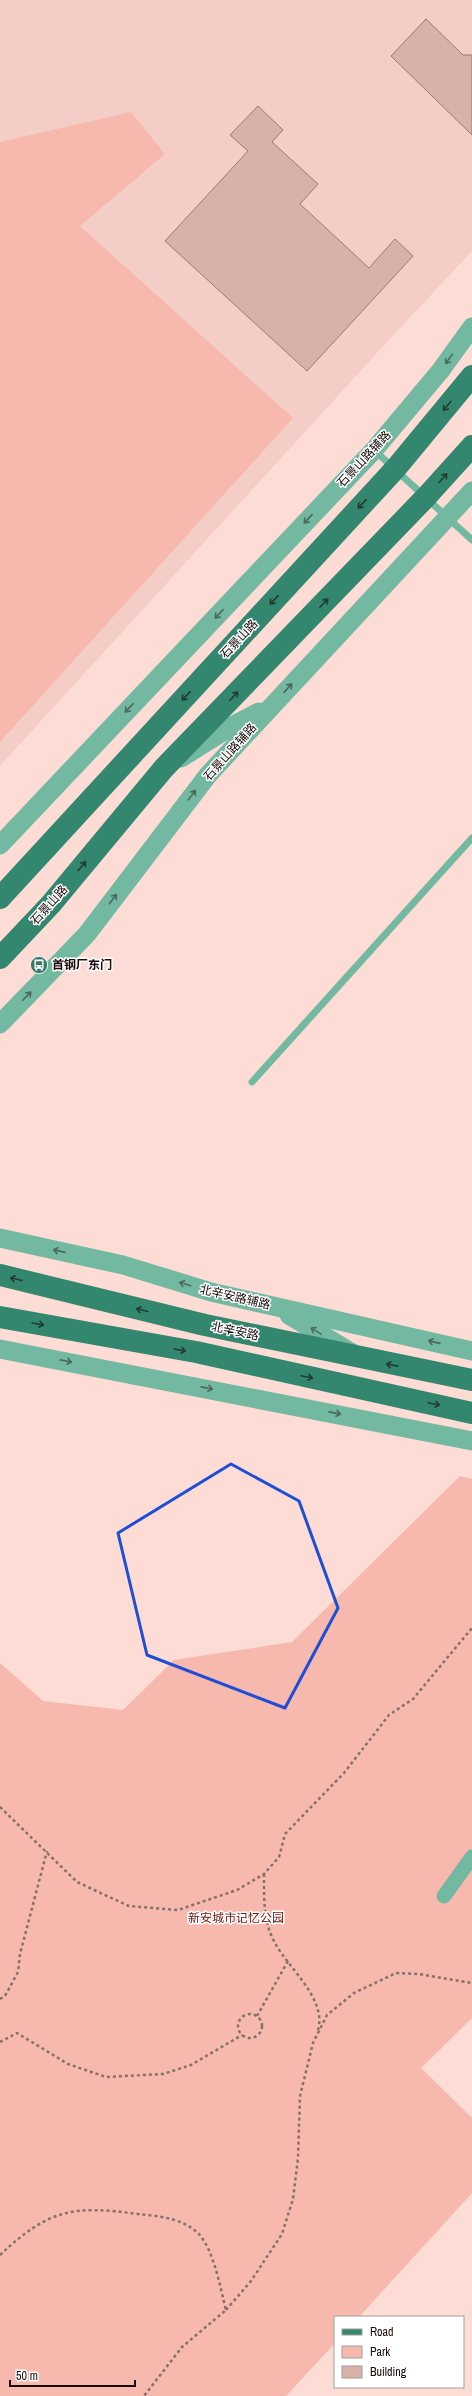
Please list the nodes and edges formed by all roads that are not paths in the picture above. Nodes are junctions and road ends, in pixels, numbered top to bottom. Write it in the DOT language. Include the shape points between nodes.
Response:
graph roads {
  1 [pos="472,327"];
  2 [pos="472,376"];
  3 [pos="472,446"];
  4 [pos="374,450"];
  5 [pos="396,468"];
  6 [pos="472,491"];
  7 [pos="426,498"];
  8 [pos="447,517"];
  9 [pos="472,540"];
  10 [pos="271,706"];
  11 [pos="164,768"];
  12 [pos="472,838"];
  13 [pos="0,845"];
  14 [pos="0,898"];
  15 [pos="0,958"];
  16 [pos="0,1024"];
  17 [pos="252,1082"];
  18 [pos="0,1238"];
  19 [pos="0,1275"];
  20 [pos="275,1306"];
  21 [pos="0,1316"];
  22 [pos="0,1349"];
  23 [pos="472,1351"];
  24 [pos="362,1359"];
  25 [pos="472,1380"];
  26 [pos="472,1412"];
  27 [pos="472,1441"];
  28 [pos="472,1857"];
  29 [pos="444,1896"];
  1 -- 4 [label="street, 石景山路辅路, one-way" via="441,370"];
  2 -- 5 [label="main road, 石景山路, one-way"];
  7 -- 3 [label="main road, 石景山路, one-way"];
  4 -- 5 [label="lane"];
  4 -- 13 [label="street, 石景山路辅路, one-way"];
  5 -- 7 [label="lane"];
  5 -- 14 [label="main road, 石景山路, one-way"];
  6 -- 8 [label="street, 石景山路辅路"];
  7 -- 8 [label="lane"];
  11 -- 7 [label="main road, 石景山路, one-way"];
  8 -- 9 [label="lane"];
  10 -- 8 [label="street, 石景山路辅路, one-way"];
  10 -- 11 [label="street" via="232,726"];
  16 -- 10 [label="street, 石景山路辅路, one-way" via="87,934 208,775"];
  15 -- 11 [label="main road, 石景山路, one-way" via="51,904"];
  12 -- 17 [label="lane"];
  20 -- 18 [label="street, 北辛安路辅路, one-way" via="211,1292 123,1265"];
  24 -- 19 [label="main road, 北辛安路, one-way" via="205,1325"];
  23 -- 20 [label="street, 北辛安路辅路, one-way"];
  24 -- 20 [label="street, one-way"];
  21 -- 26 [label="main road, one-way" via="196,1352"];
  22 -- 27 [label="street, one-way"];
  25 -- 24 [label="main road, 北辛安路, one-way"];
  28 -- 29 [label="street"];
}
